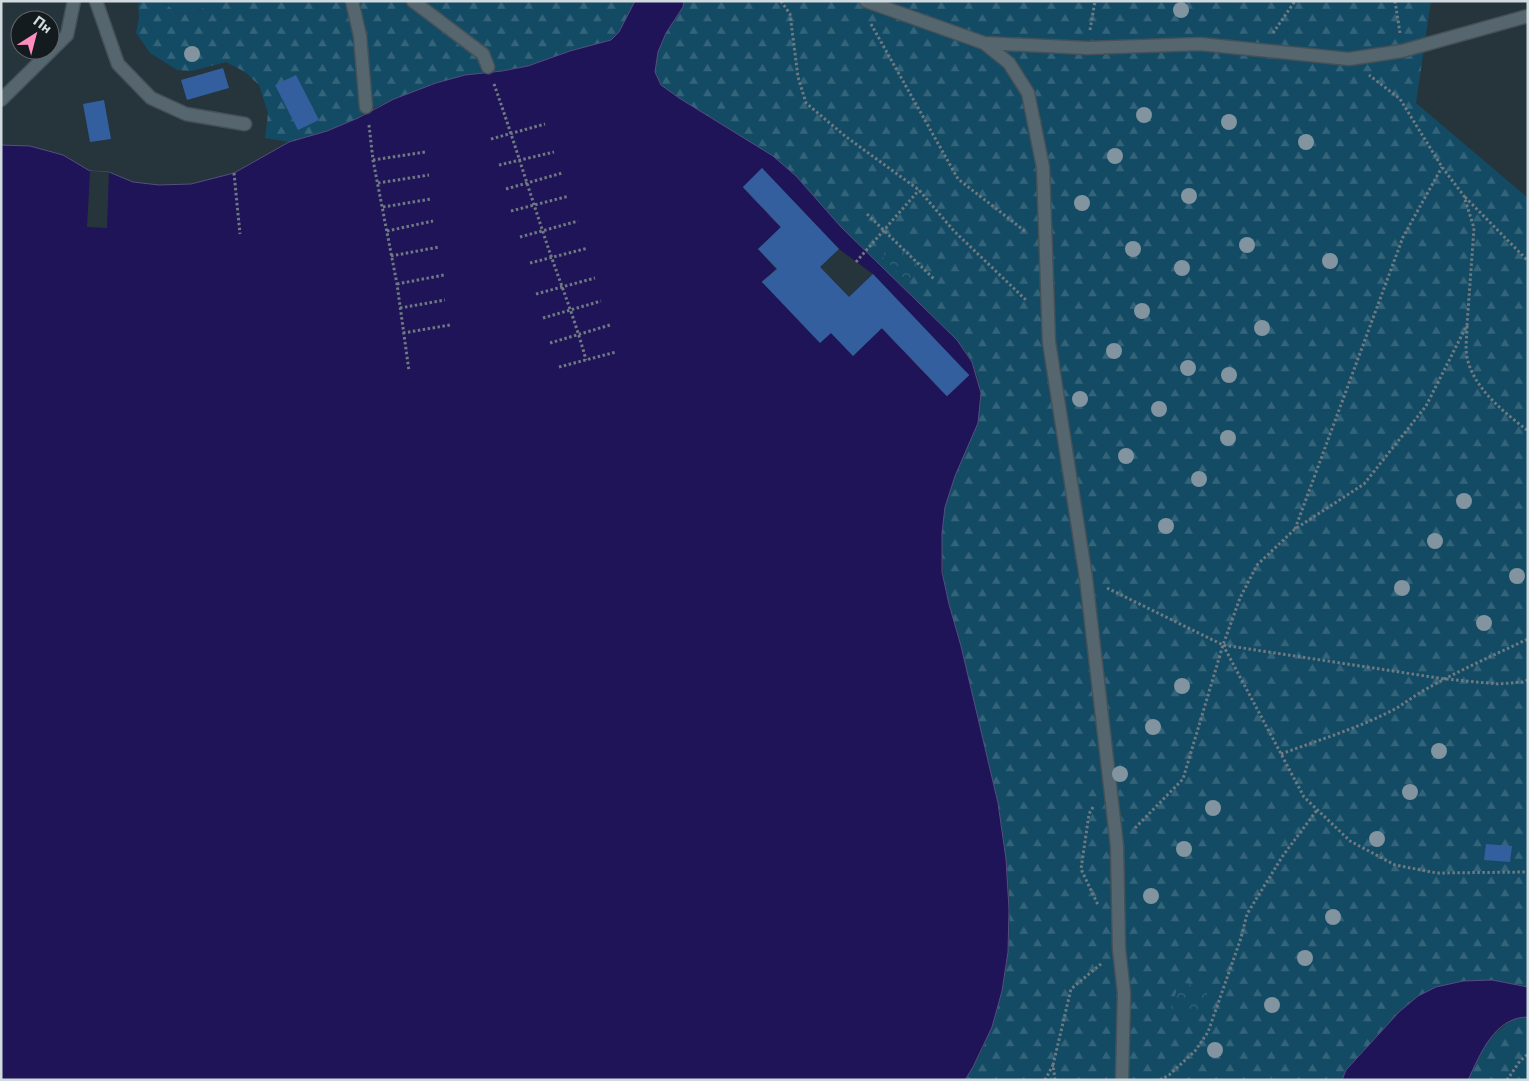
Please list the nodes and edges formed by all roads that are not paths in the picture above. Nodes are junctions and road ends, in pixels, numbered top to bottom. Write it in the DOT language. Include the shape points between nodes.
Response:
graph roads {
  1 [pos="74,1"];
  2 [pos="96,1"];
  3 [pos="352,1"];
  4 [pos="413,1"];
  5 [pos="866,1"];
  6 [pos="1528,16"];
  7 [pos="984,43"];
  8 [pos="488,67"];
  9 [pos="1,100"];
  10 [pos="366,107"];
  11 [pos="244,124"];
  12 [pos="1122,1080"];
  1 -- 9 [label="street" via="67,34"];
  2 -- 11 [label="street" via="118,64 151,98 186,114"];
  3 -- 10 [label="street" via="360,36"];
  4 -- 8 [label="street" via="483,54"];
  5 -- 7 [label="street"];
  6 -- 7 [label="street" via="1402,51 1349,59 1200,44 1087,48"];
  7 -- 12 [label="street" via="1009,63 1028,93 1043,167 1049,342 1086,578 1117,846 1118,949 1124,993"];
}
